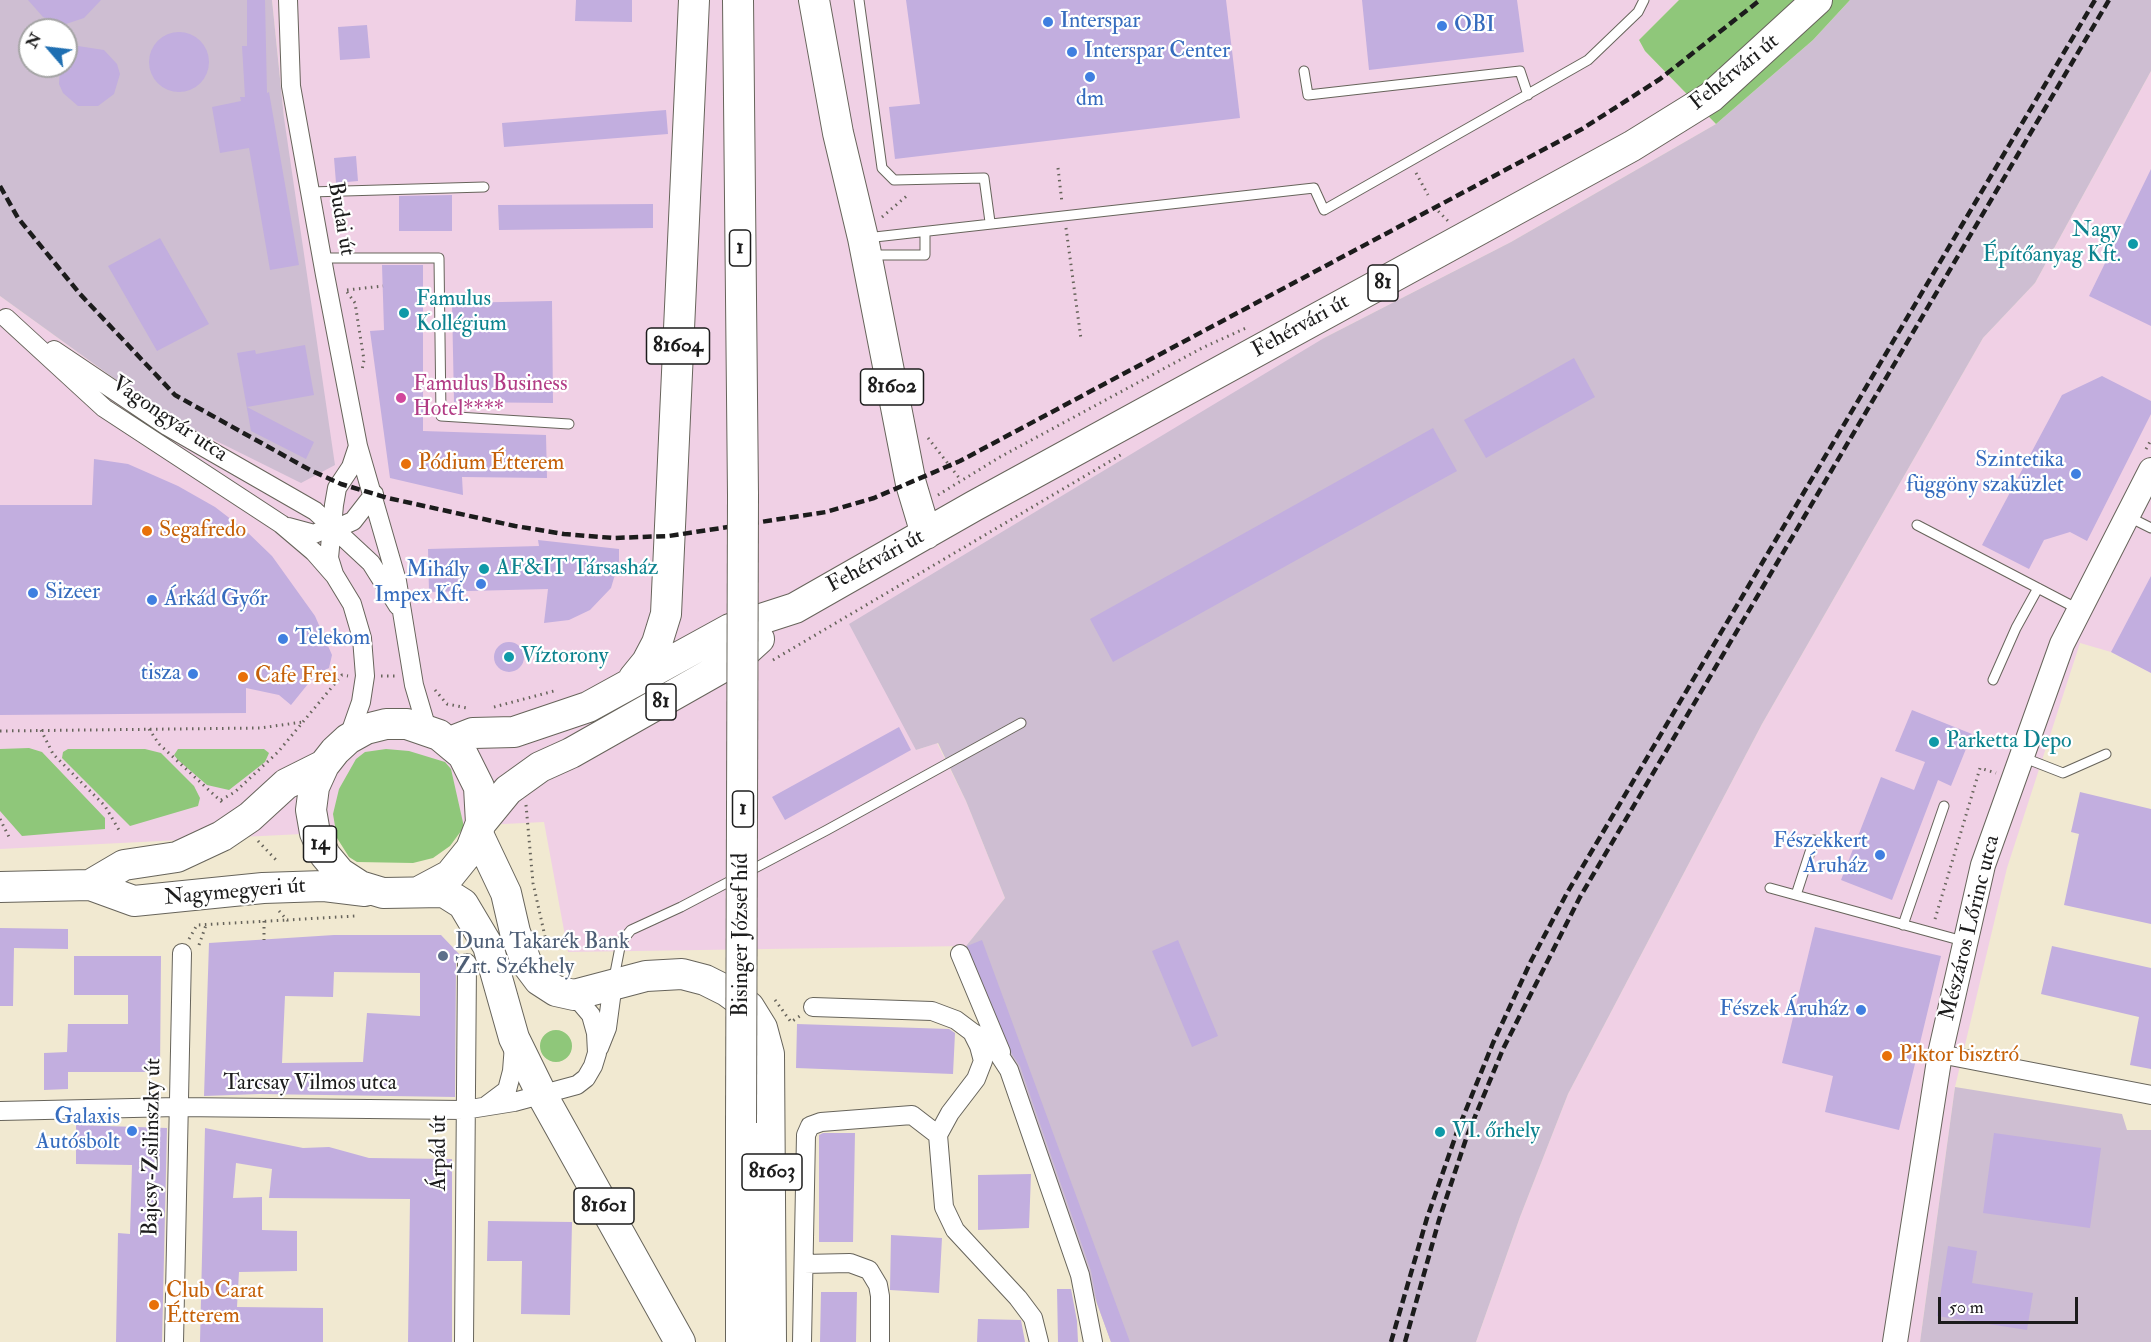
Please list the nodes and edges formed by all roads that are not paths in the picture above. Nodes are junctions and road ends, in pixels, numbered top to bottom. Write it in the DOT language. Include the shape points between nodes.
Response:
graph roads {
  1 [pos="288,0"];
  2 [pos="694,0"];
  3 [pos="738,0"];
  4 [pos="814,0"];
  5 [pos="859,0"];
  6 [pos="1644,0"];
  7 [pos="1817,0"];
  8 [pos="1304,71"];
  9 [pos="1528,95"];
  10 [pos="484,187"];
  11 [pos="310,192"];
  12 [pos="990,222"];
  13 [pos="925,233"];
  14 [pos="865,247"];
  15 [pos="322,258"];
  16 [pos="3,315"];
  17 [pos="569,424"];
  18 [pos="358,446"];
  19 [pos="2151,470"];
  20 [pos="337,488"];
  21 [pos="374,494"];
  22 [pos="294,500"];
  23 [pos="2127,517"];
  24 [pos="922,522"];
  25 [pos="281,524"];
  26 [pos="1917,525"];
  27 [pos="332,526"];
  28 [pos="2151,528"];
  29 [pos="335,576"];
  30 [pos="2038,588"];
  31 [pos="795,608"];
  32 [pos="401,610"];
  33 [pos="2080,610"];
  34 [pos="1993,680"];
  35 [pos="631,682"];
  36 [pos="1021,723"];
  37 [pos="439,736"];
  38 [pos="348,739"];
  39 [pos="2106,754"];
  40 [pos="2022,758"];
  41 [pos="324,765"];
  42 [pos="1944,806"];
  43 [pos="479,828"];
  44 [pos="1814,840"];
  45 [pos="90,885"];
  46 [pos="0,887"];
  47 [pos="1770,888"];
  48 [pos="420,891"];
  49 [pos="382,893"];
  50 [pos="1796,895"];
  51 [pos="1903,925"];
  52 [pos="1966,942"];
  53 [pos="182,953"];
  54 [pos="960,954"];
  55 [pos="467,963"];
  56 [pos="613,984"];
  57 [pos="574,995"];
  58 [pos="813,1007"];
  59 [pos="972,1032"];
  60 [pos="514,1038"];
  61 [pos="597,1053"];
  62 [pos="1940,1054"];
  63 [pos="1009,1070"];
  64 [pos="542,1095"];
  65 [pos="2151,1095"];
  66 [pos="177,1107"];
  67 [pos="485,1107"];
  68 [pos="464,1110"];
  69 [pos="0,1111"];
  70 [pos="938,1135"];
  71 [pos="804,1264"];
  72 [pos="174,1342"];
  73 [pos="464,1342"];
  74 [pos="680,1342"];
  75 [pos="741,1342"];
  76 [pos="771,1342"];
  77 [pos="802,1342"];
  78 [pos="880,1342"];
  79 [pos="1039,1342"];
  80 [pos="1093,1342"];
  81 [pos="1895,1342"];
  1 -- 11 [label="street, Budai út" via="291,86"];
  2 -- 35 [label="main road, 81604" via="666,614 657,643"];
  3 -- 75 [label="main road, Bisinger József híd / 1, bridge" via="743,495"];
  4 -- 14 [label="main road, 81602" via="838,133"];
  5 -- 12 [label="lane" via="882,168 894,180 984,178"];
  6 -- 9 [label="lane" via="1638,12 1588,60"];
  7 -- 24 [label="main road, Fehérvári út / 81" via="1712,97 1642,140"];
  8 -- 9 [label="lane" via="1308,95 1520,70"];
  9 -- 12 [label="lane" via="1324,210 1314,188"];
  10 -- 11 [label="lane"];
  11 -- 15 [label="street, Budai út"];
  12 -- 13 [label="lane"];
  13 -- 14 [label="lane"];
  13 -- 14 [label="lane" via="925,255"];
  14 -- 24 [label="main road, 81602" via="911,484"];
  15 -- 17 [label="lane" via="439,258 441,416"];
  15 -- 18 [label="street, Budai út"];
  16 -- 22 [label="street, Vagongyár utca" via="167,426"];
  16 -- 25 [label="street, Vagongyár utca" via="104,408"];
  18 -- 20 [label="street" via="351,467"];
  18 -- 21 [label="street, Budai út"];
  19 -- 23 [label="street, Mészáros Lőrinc utca"];
  20 -- 22 [label="street"];
  20 -- 27 [label="street"];
  21 -- 27 [label="street" via="353,521"];
  21 -- 32 [label="street, Budai út"];
  22 -- 27 [label="street, Vagongyár utca"];
  23 -- 28 [label="lane"];
  23 -- 33 [label="street, Mészáros Lőrinc utca"];
  24 -- 31 [label="main road, Fehérvári út / 81"];
  25 -- 27 [label="street" via="307,534"];
  25 -- 29 [label="street, Vagongyár utca"];
  26 -- 30 [label="lane"];
  27 -- 29 [label="street" via="329,558"];
  27 -- 32 [label="street, Budai út" via="371,563"];
  29 -- 38 [label="street" via="352,604 362,638 365,676"];
  30 -- 33 [label="lane"];
  30 -- 34 [label="lane"];
  31 -- 35 [label="main road, Fehérvári út / 81" via="730,629"];
  31 -- 43 [label="main road, Fehérvári út / 81" via="737,659 518,782"];
  32 -- 37 [label="street, Budai út" via="416,695"];
  33 -- 40 [label="street, Mészáros Lőrinc utca" via="2062,644"];
  35 -- 37 [label="main road, Fehérvári út / 81" via="588,707 514,732"];
  36 -- 56 [label="lane" via="827,830 631,930 621,942"];
  37 -- 38 [label="main road, 14" via="407,724 386,724"];
  37 -- 43 [label="main road" via="463,755 479,787"];
  38 -- 41 [label="main road, 14"];
  39 -- 40 [label="lane" via="2063,773"];
  40 -- 52 [label="street, Mészáros Lőrinc utca" via="1983,865"];
  41 -- 45 [label="main road, Nagymegyeri út / 14" via="286,784 250,818 222,836 177,856 124,865"];
  41 -- 49 [label="main road, 14" via="314,787 315,833 325,855 340,873 360,886"];
  42 -- 51 [label="lane"];
  43 -- 48 [label="main road, 14" via="462,863 450,875"];
  43 -- 57 [label="main road" via="507,893 527,964 539,980 556,991"];
  44 -- 50 [label="lane"];
  45 -- 46 [label="main road, Nagymegyeri út / 14"];
  45 -- 49 [label="main road, Nagymegyeri út / 14" via="134,901 324,886"];
  47 -- 50 [label="lane"];
  48 -- 49 [label="main road, 14"];
  48 -- 60 [label="main road, 81601" via="444,892 463,904 472,917 488,946"];
  50 -- 51 [label="lane"];
  51 -- 52 [label="lane"];
  52 -- 62 [label="street, Mészáros Lőrinc utca"];
  53 -- 66 [label="street, Bajcsy-Zsilinszky út"];
  54 -- 63 [label="street"];
  55 -- 68 [label="street, Árpád út"];
  56 -- 57 [label="main road, 81603"];
  56 -- 61 [label="street, Tarcsay Vilmos utca" via="607,1028"];
  56 -- 76 [label="main road, 81603" via="646,976 682,974 705,980 749,1007 762,1028 770,1066"];
  57 -- 61 [label="street" via="591,1015"];
  58 -- 59 [label="street" via="932,1011 956,1020"];
  59 -- 63 [label="street" via="992,1044"];
  59 -- 70 [label="street" via="983,1061 976,1079"];
  60 -- 64 [label="main road, 81601"];
  60 -- 67 [label="street" via="507,1090"];
  61 -- 64 [label="street, Tarcsay Vilmos utca" via="586,1078 577,1085"];
  62 -- 65 [label="street"];
  62 -- 81 [label="street, Mészáros Lőrinc utca"];
  63 -- 80 [label="street" via="1080,1275"];
  64 -- 67 [label="street, Tarcsay Vilmos utca"];
  64 -- 74 [label="main road, 81601"];
  66 -- 68 [label="street, Tarcsay Vilmos utca"];
  66 -- 69 [label="street, Tarcsay Vilmos utca"];
  66 -- 72 [label="street, Bajcsy-Zsilinszky út"];
  67 -- 68 [label="street, Tarcsay Vilmos utca"];
  68 -- 73 [label="street, Árpád út"];
  70 -- 71 [label="street" via="912,1115 810,1126 806,1135"];
  70 -- 79 [label="street" via="944,1207 955,1230 1018,1298 1033,1318"];
  71 -- 77 [label="street"];
  71 -- 78 [label="street" via="850,1263 869,1270 880,1296"];
}
